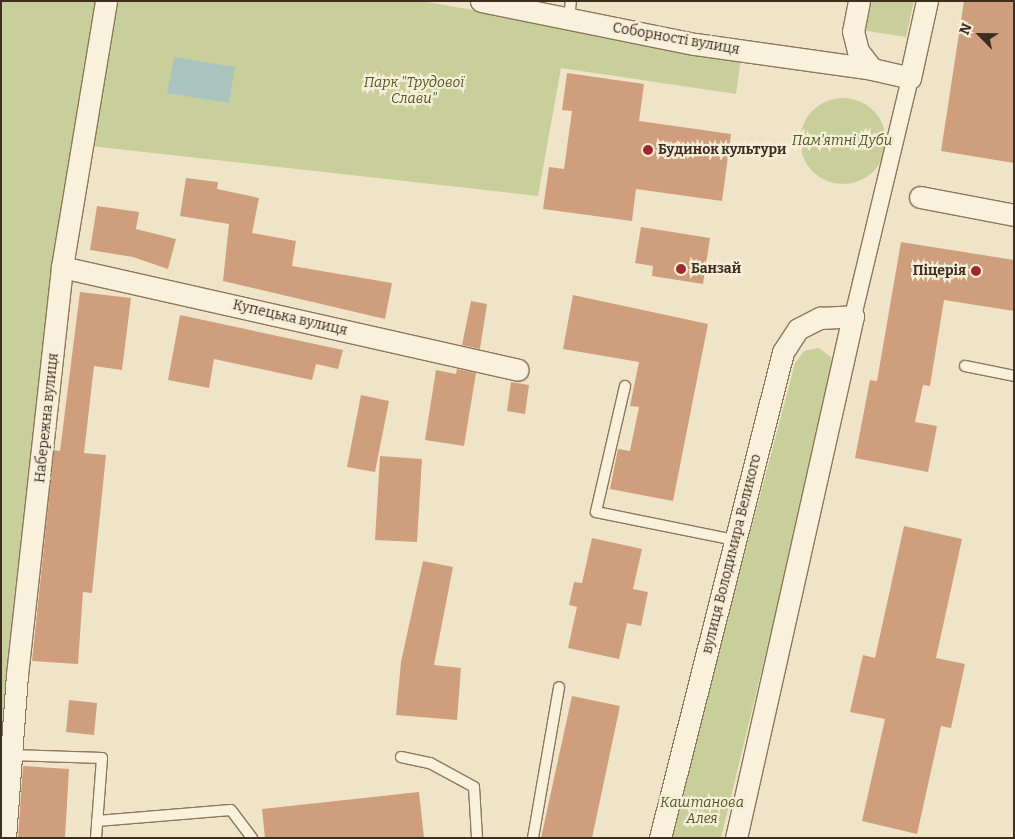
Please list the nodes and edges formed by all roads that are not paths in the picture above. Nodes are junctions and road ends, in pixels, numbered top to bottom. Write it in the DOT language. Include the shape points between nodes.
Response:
graph roads {
  1 [pos="106,1"];
  2 [pos="481,1"];
  3 [pos="859,1"];
  4 [pos="927,1"];
  5 [pos="570,10"];
  6 [pos="872,69"];
  7 [pos="910,78"];
  8 [pos="920,197"];
  9 [pos="1014,215"];
  10 [pos="62,267"];
  11 [pos="853,316"];
  12 [pos="965,366"];
  13 [pos="518,370"];
  14 [pos="1014,376"];
  15 [pos="626,386"];
  16 [pos="735,540"];
  17 [pos="559,687"];
  18 [pos="11,754"];
  19 [pos="401,757"];
  20 [pos="97,822"];
  21 [pos="5,838"];
  22 [pos="96,838"];
  23 [pos="252,838"];
  24 [pos="476,838"];
  25 [pos="533,838"];
  26 [pos="660,838"];
  27 [pos="736,838"];
  1 -- 10 [label="street, Набережна вулиця"];
  2 -- 5 [label="street, Соборності вулиця"];
  3 -- 6 [label="street" via="853,31 858,51"];
  4 -- 7 [label="street"];
  5 -- 6 [label="street, Соборності вулиця" via="695,44"];
  6 -- 7 [label="street"];
  7 -- 11 [label="street"];
  8 -- 9 [label="street"];
  10 -- 13 [label="street, Купецька вулиця"];
  10 -- 18 [label="street, Набережна вулиця"];
  11 -- 16 [label="street, вулиця Володимира Великого" via="820,318 798,329 783,352"];
  11 -- 27 [label="street"];
  12 -- 14 [label="lane"];
  15 -- 16 [label="lane" via="596,512"];
  16 -- 26 [label="street, вулиця Володимира Великого"];
  17 -- 25 [label="lane"];
  18 -- 20 [label="lane" via="102,758"];
  18 -- 21 [label="street, Набережна вулиця"];
  19 -- 24 [label="lane" via="430,763 474,788"];
  20 -- 22 [label="lane"];
  20 -- 23 [label="lane" via="230,810"];
}
